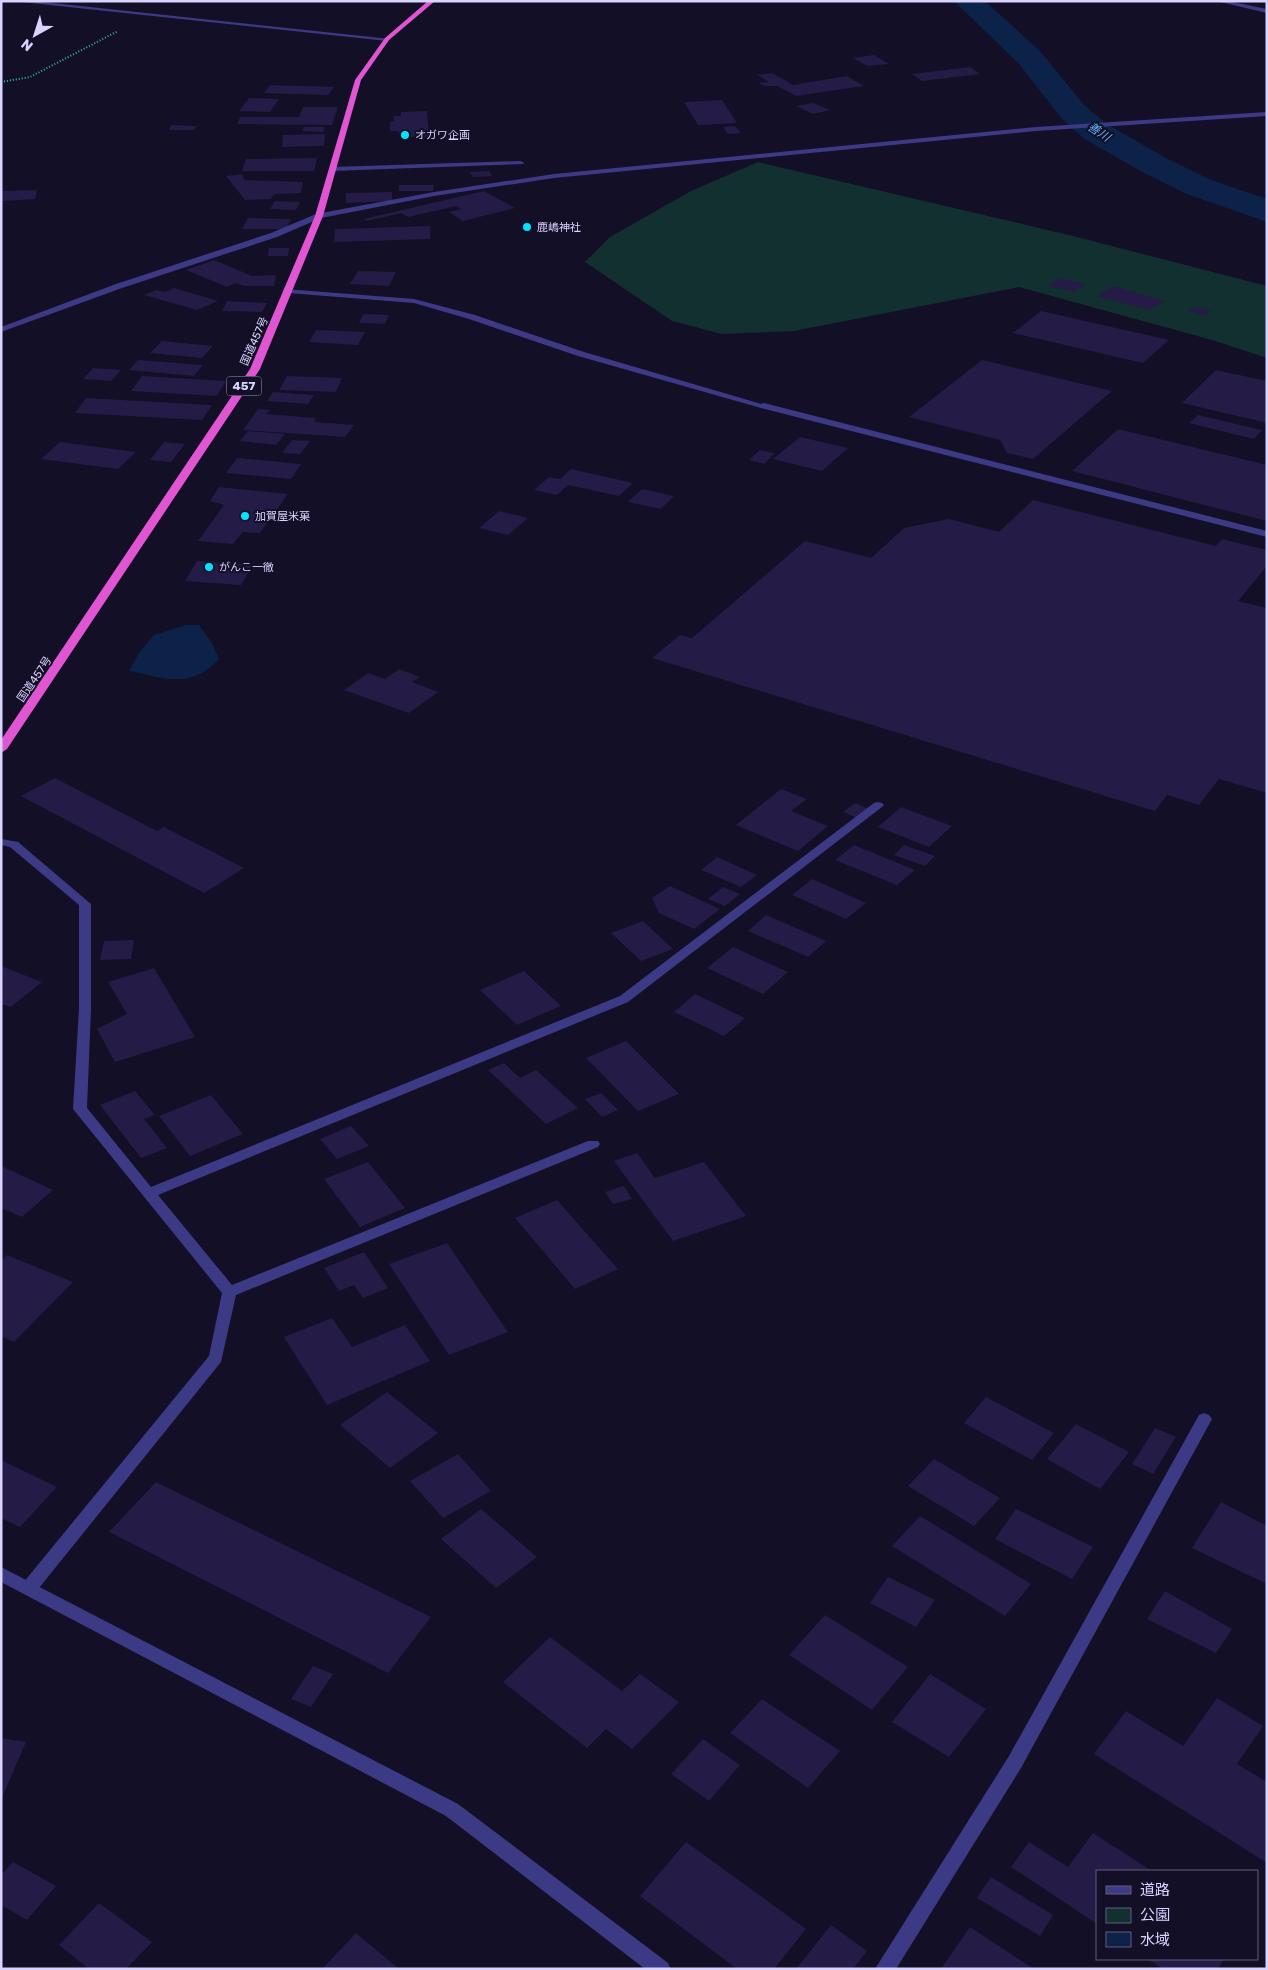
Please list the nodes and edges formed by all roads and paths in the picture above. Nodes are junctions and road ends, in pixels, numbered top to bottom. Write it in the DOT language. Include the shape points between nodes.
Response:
graph roads {
  1 [pos="15,1"];
  2 [pos="432,1"];
  3 [pos="1219,1"];
  4 [pos="1267,11"];
  5 [pos="141,14"];
  6 [pos="387,39"];
  7 [pos="1,82"];
  8 [pos="1267,114"];
  9 [pos="521,163"];
  10 [pos="332,170"];
  11 [pos="319,216"];
  12 [pos="288,291"];
  13 [pos="1,330"];
  14 [pos="1267,534"];
  15 [pos="1,748"];
  16 [pos="878,805"];
  17 [pos="1,842"];
  18 [pos="593,1144"];
  19 [pos="149,1193"];
  20 [pos="229,1292"];
  21 [pos="1204,1419"];
  22 [pos="1,1574"];
  23 [pos="29,1588"];
  24 [pos="661,1969"];
  25 [pos="885,1969"];
  1 -- 5 [label="street"];
  2 -- 6 [label="highway, 国道457号 / 457"];
  3 -- 4 [label="street"];
  5 -- 6 [label="street"];
  5 -- 7 [label="path" via="118,32 40,72"];
  6 -- 10 [label="highway, 国道457号 / 457" via="358,80"];
  8 -- 11 [label="street" via="1036,129 554,176"];
  9 -- 10 [label="street"];
  10 -- 11 [label="highway, 国道457号 / 457"];
  11 -- 12 [label="highway, 国道457号 / 457"];
  11 -- 13 [label="street" via="274,236 119,286"];
  12 -- 14 [label="street" via="414,301 581,354 764,406"];
  12 -- 15 [label="highway, 国道457号 / 457" via="255,369"];
  16 -- 19 [label="street" via="624,1000"];
  17 -- 19 [label="street" via="14,844 85,904 85,1009 80,1109"];
  18 -- 20 [label="street"];
  19 -- 20 [label="street"];
  20 -- 23 [label="street" via="216,1358"];
  21 -- 25 [label="street" via="1015,1762"];
  22 -- 23 [label="street"];
  23 -- 24 [label="street" via="452,1810"];
}
